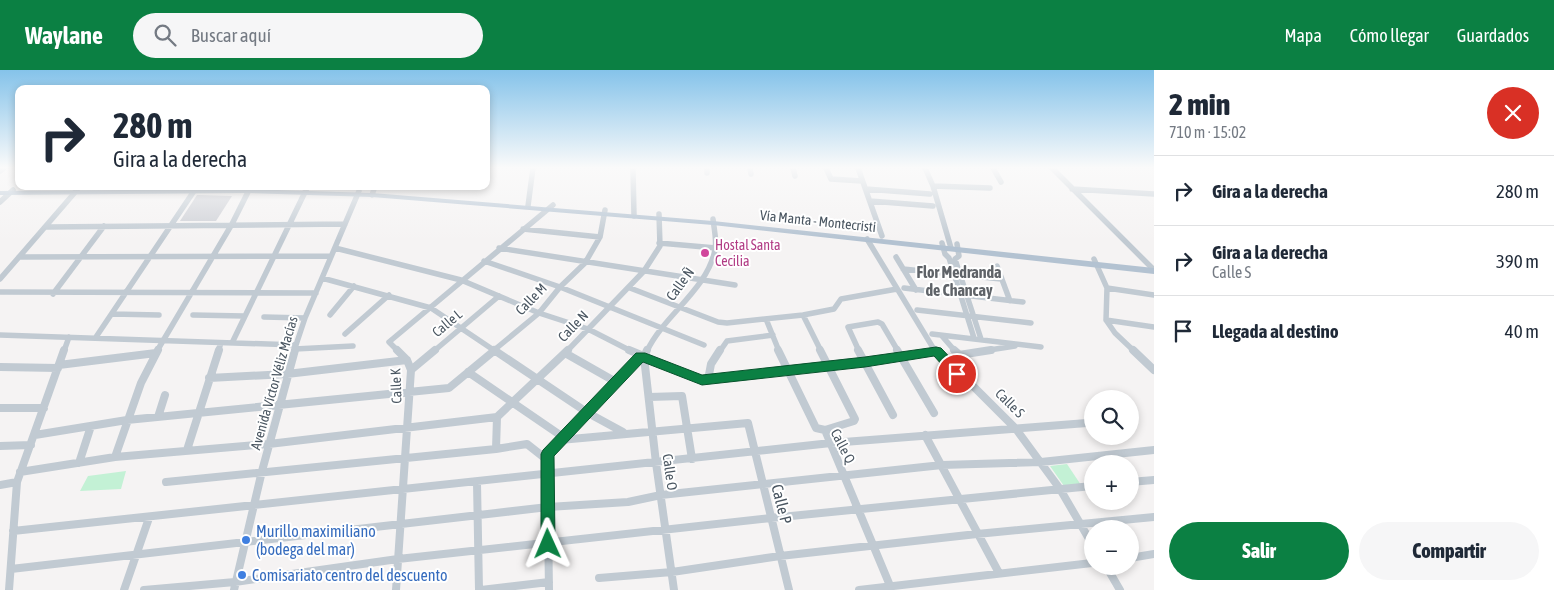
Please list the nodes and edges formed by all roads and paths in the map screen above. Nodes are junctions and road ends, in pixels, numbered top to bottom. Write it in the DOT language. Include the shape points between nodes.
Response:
graph roads {
  1 [pos="12,192"];
  2 [pos="76,192"];
  3 [pos="193,192"];
  4 [pos="248,192"];
  5 [pos="305,192"];
  6 [pos="359,192"];
  7 [pos="388,192"];
  8 [pos="530,192"];
  9 [pos="634,192"];
  10 [pos="867,192"];
  11 [pos="908,192"];
  12 [pos="936,192"];
  13 [pos="1075,192"];
  14 [pos="1126,192"];
  15 [pos="930,194"];
  16 [pos="1154,194"];
  17 [pos="870,201"];
  18 [pos="0,202"];
  19 [pos="528,204"];
  20 [pos="551,206"];
  21 [pos="933,206"];
  22 [pos="604,212"];
  23 [pos="634,214"];
  24 [pos="659,216"];
  25 [pos="713,221"];
  26 [pos="232,224"];
  27 [pos="291,224"];
  28 [pos="345,224"];
  29 [pos="171,225"];
  30 [pos="104,226"];
  31 [pos="47,227"];
  32 [pos="523,229"];
  33 [pos="882,236"];
  34 [pos="600,237"];
  35 [pos="868,239"];
  36 [pos="659,243"];
  37 [pos="950,246"];
  38 [pos="335,248"];
  39 [pos="499,248"];
  40 [pos="716,248"];
  41 [pos="150,256"];
  42 [pos="332,256"];
  43 [pos="20,257"];
  44 [pos="81,257"];
  45 [pos="212,257"];
  46 [pos="274,257"];
  47 [pos="896,257"];
  48 [pos="484,261"];
  49 [pos="1096,261"];
  50 [pos="585,263"];
  51 [pos="997,266"];
  52 [pos="1153,268"];
  53 [pos="903,269"];
  54 [pos="644,271"];
  55 [pos="957,275"];
  56 [pos="322,278"];
  57 [pos="0,279"];
  58 [pos="1001,279"];
  59 [pos="461,280"];
  60 [pos="700,280"];
  61 [pos="735,284"];
  62 [pos="354,286"];
  63 [pos="560,287"];
  64 [pos="630,288"];
  65 [pos="1106,288"];
  66 [pos="901,289"];
  67 [pos="916,290"];
  68 [pos="0,292"];
  69 [pos="127,292"];
  70 [pos="190,292"];
  71 [pos="256,292"];
  72 [pos="316,293"];
  73 [pos="53,294"];
  74 [pos="389,295"];
  75 [pos="964,295"];
  76 [pos="1154,295"];
  77 [pos="499,296"];
  78 [pos="1010,301"];
  79 [pos="1023,302"];
  80 [pos="610,307"];
  81 [pos="431,308"];
  82 [pos="679,308"];
  83 [pos="917,310"];
  84 [pos="539,313"];
  85 [pos="112,314"];
  86 [pos="159,315"];
  87 [pos="194,315"];
  88 [pos="330,315"];
  89 [pos="803,315"];
  90 [pos="244,316"];
  91 [pos="970,316"];
  92 [pos="264,317"];
  93 [pos="305,318"];
  94 [pos="766,319"];
  95 [pos="1106,320"];
  96 [pos="1031,322"];
  97 [pos="1154,327"];
  98 [pos="461,328"];
  99 [pos="662,328"];
  100 [pos="588,330"];
  101 [pos="345,334"];
  102 [pos="932,334"];
  103 [pos="0,335"];
  104 [pos="773,335"];
  105 [pos="942,336"];
  106 [pos="69,337"];
  107 [pos="96,337"];
  108 [pos="977,339"];
  109 [pos="163,340"];
  110 [pos="221,343"];
  111 [pos="232,343"];
  112 [pos="1024,344"];
  113 [pos="704,345"];
  114 [pos="353,346"];
  115 [pos="1041,346"];
  116 [pos="295,347"];
  117 [pos="494,350"];
  118 [pos="936,352"];
  119 [pos="156,353"];
  120 [pos="565,353"];
  121 [pos="959,355"];
  122 [pos="642,357"];
  123 [pos="902,357"];
  124 [pos="407,360"];
  125 [pos="865,362"];
  126 [pos="827,365"];
  127 [pos="971,365"];
  128 [pos="0,367"];
  129 [pos="59,367"];
  130 [pos="411,370"];
  131 [pos="1154,370"];
  132 [pos="787,371"];
  133 [pos="468,372"];
  134 [pos="288,374"];
  135 [pos="210,378"];
  136 [pos="537,379"];
  137 [pos="708,380"];
  138 [pos="616,382"];
  139 [pos="411,392"];
  140 [pos="165,395"];
  141 [pos="649,397"];
  142 [pos="514,402"];
  143 [pos="279,406"];
  144 [pos="0,408"];
  145 [pos="44,408"];
  146 [pos="199,412"];
  147 [pos="588,413"];
  148 [pos="934,413"];
  149 [pos="893,415"];
  150 [pos="158,417"];
  151 [pos="497,417"];
  152 [pos="127,420"];
  153 [pos="1084,423"];
  154 [pos="91,426"];
  155 [pos="407,427"];
  156 [pos="687,428"];
  157 [pos="1016,429"];
  158 [pos="825,430"];
  159 [pos="652,431"];
  160 [pos="624,433"];
  161 [pos="35,434"];
  162 [pos="925,435"];
  163 [pos="562,439"];
  164 [pos="831,443"];
  165 [pos="269,444"];
  166 [pos="31,445"];
  167 [pos="0,446"];
  168 [pos="496,449"];
  169 [pos="187,450"];
  170 [pos="1154,450"];
  171 [pos="755,453"];
  172 [pos="115,457"];
  173 [pos="405,457"];
  174 [pos="546,459"];
  175 [pos="692,459"];
  176 [pos="656,462"];
  177 [pos="1041,462"];
  178 [pos="79,463"];
  179 [pos="942,465"];
  180 [pos="262,471"];
  181 [pos="20,472"];
  182 [pos="546,474"];
  183 [pos="844,475"];
  184 [pos="1154,480"];
  185 [pos="1139,481"];
  186 [pos="17,482"];
  187 [pos="166,482"];
  188 [pos="476,483"];
  189 [pos="0,485"];
  190 [pos="763,485"];
  191 [pos="1084,487"];
  192 [pos="1060,489"];
  193 [pos="403,490"];
  194 [pos="661,495"];
  195 [pos="960,498"];
  196 [pos="255,505"];
  197 [pos="548,507"];
  198 [pos="857,509"];
  199 [pos="477,515"];
  200 [pos="1154,517"];
  201 [pos="149,518"];
  202 [pos="771,518"];
  203 [pos="399,524"];
  204 [pos="1081,525"];
  205 [pos="666,530"];
  206 [pos="1084,530"];
  207 [pos="13,531"];
  208 [pos="977,534"];
  209 [pos="245,543"];
  210 [pos="548,544"];
  211 [pos="873,547"];
  212 [pos="478,551"];
  213 [pos="137,554"];
  214 [pos="1154,554"];
  215 [pos="780,556"];
  216 [pos="1139,556"];
  217 [pos="398,559"];
  218 [pos="1084,564"];
  219 [pos="10,569"];
  220 [pos="672,572"];
  221 [pos="998,573"];
  222 [pos="1111,575"];
  223 [pos="599,578"];
  224 [pos="235,586"];
  225 [pos="549,586"];
  226 [pos="890,588"];
  227 [pos="9,590"];
  228 [pos="124,590"];
  229 [pos="144,590"];
  230 [pos="396,590"];
  231 [pos="480,590"];
  232 [pos="674,590"];
  233 [pos="789,590"];
  234 [pos="860,590"];
  235 [pos="1120,590"];
  1 -- 18 [label="street"];
  2 -- 31 [label="street"];
  3 -- 29 [label="street"];
  4 -- 26 [label="street"];
  5 -- 27 [label="street"];
  6 -- 28 [label="street, Avenida Víctor Véliz Macías"];
  7 -- 19 [label="main road, Vía Manta - Montecristi"];
  8 -- 19 [label="street"];
  9 -- 23 [label="street"];
  10 -- 17 [label="street"];
  11 -- 15 [label="street"];
  12 -- 37 [label="street"];
  13 -- 52 [label="street"];
  14 -- 16 [label="street"];
  17 -- 21 [label="street"];
  17 -- 33 [label="street"];
  19 -- 20 [label="main road, Vía Manta - Montecristi"];
  20 -- 22 [label="main road, Vía Manta - Montecristi"];
  20 -- 32 [label="street, Calle K"];
  22 -- 23 [label="main road, Vía Manta - Montecristi"];
  22 -- 34 [label="street, Calle M"];
  23 -- 24 [label="main road, Vía Manta - Montecristi"];
  24 -- 25 [label="main road, Vía Manta - Montecristi"];
  24 -- 36 [label="street, Calle N"];
  25 -- 33 [label="main road, Vía Manta - Montecristi"];
  25 -- 35 [label="main road, Vía Manta - Montecristi"];
  25 -- 40 [label="street"];
  26 -- 27 [label="street"];
  26 -- 29 [label="street"];
  26 -- 45 [label="street"];
  27 -- 28 [label="street"];
  27 -- 46 [label="street"];
  28 -- 38 [label="street, Avenida Víctor Véliz Macías"];
  29 -- 30 [label="street"];
  29 -- 41 [label="street"];
  30 -- 31 [label="street"];
  30 -- 44 [label="street"];
  31 -- 43 [label="street"];
  32 -- 34 [label="street"];
  32 -- 39 [label="street, Calle K"];
  33 -- 37 [label="main road, Vía Manta - Montecristi"];
  34 -- 50 [label="street, Calle M"];
  35 -- 37 [label="main road, Vía Manta - Montecristi"];
  35 -- 66 [label="street, Calle S"];
  36 -- 40 [label="street"];
  36 -- 54 [label="street, Calle N"];
  37 -- 49 [label="main road, Vía Manta - Montecristi"];
  37 -- 55 [label="street"];
  37 -- 55 [label="street" via="959,256 955,259"];
  38 -- 42 [label="street, Avenida Víctor Véliz Macías"];
  38 -- 59 [label="street"];
  39 -- 48 [label="street, Calle K"];
  39 -- 50 [label="street"];
  40 -- 60 [label="street, Calle Ñ"];
  41 -- 44 [label="street"];
  41 -- 45 [label="street"];
  41 -- 69 [label="street"];
  42 -- 46 [label="street"];
  42 -- 56 [label="street, Avenida Víctor Véliz Macías"];
  43 -- 44 [label="street"];
  43 -- 57 [label="street"];
  44 -- 73 [label="street"];
  45 -- 46 [label="street"];
  45 -- 70 [label="street"];
  46 -- 71 [label="street"];
  47 -- 53 [label="street"];
  48 -- 59 [label="street, Calle K"];
  48 -- 63 [label="street"];
  49 -- 52 [label="main road, Vía Manta - Montecristi"];
  49 -- 65 [label="street"];
  50 -- 54 [label="street"];
  50 -- 63 [label="street, Calle M"];
  51 -- 58 [label="street"];
  53 -- 55 [label="street"];
  53 -- 67 [label="street"];
  54 -- 60 [label="street"];
  54 -- 64 [label="street, Calle N"];
  55 -- 58 [label="street"];
  55 -- 75 [label="street"];
  56 -- 62 [label="street"];
  56 -- 72 [label="street, Avenida Víctor Véliz Macías"];
  58 -- 78 [label="street"];
  59 -- 77 [label="street"];
  59 -- 81 [label="street, Calle K"];
  60 -- 61 [label="street"];
  60 -- 82 [label="street, Calle Ñ"];
  62 -- 74 [label="street"];
  62 -- 88 [label="street"];
  63 -- 80 [label="street"];
  63 -- 84 [label="street, Calle M"];
  64 -- 80 [label="street, Calle N"];
  64 -- 82 [label="street"];
  65 -- 76 [label="street"];
  65 -- 95 [label="street"];
  66 -- 67 [label="street"];
  66 -- 89 [label="street" via="840,299 834,309"];
  66 -- 118 [label="street, Calle S"];
  67 -- 75 [label="street"];
  68 -- 73 [label="street"];
  69 -- 70 [label="street"];
  69 -- 73 [label="street"];
  69 -- 85 [label="street"];
  70 -- 71 [label="street"];
  70 -- 109 [label="street"];
  71 -- 72 [label="street"];
  71 -- 90 [label="street"];
  72 -- 93 [label="street, Avenida Víctor Véliz Macías"];
  74 -- 81 [label="street"];
  74 -- 101 [label="street"];
  75 -- 78 [label="street"];
  75 -- 91 [label="street"];
  77 -- 84 [label="street"];
  77 -- 98 [label="street, Calle L"];
  78 -- 79 [label="street"];
  80 -- 99 [label="street"];
  80 -- 100 [label="street, Calle N"];
  81 -- 98 [label="street"];
  81 -- 124 [label="street, Calle K" via="390,342"];
  82 -- 94 [label="street" via="718,322"];
  82 -- 99 [label="street, Calle Ñ"];
  83 -- 91 [label="street"];
  84 -- 100 [label="street"];
  84 -- 117 [label="street, Calle M"];
  85 -- 86 [label="street"];
  85 -- 107 [label="street"];
  87 -- 90 [label="street"];
  89 -- 94 [label="street"];
  89 -- 126 [label="street"];
  90 -- 111 [label="street"];
  91 -- 96 [label="street"];
  91 -- 108 [label="street"];
  92 -- 93 [label="street"];
  93 -- 116 [label="street, Avenida Víctor Véliz Macías"];
  94 -- 104 [label="street, Calle Q"];
  95 -- 97 [label="street"];
  95 -- 131 [label="street" via="1115,333"];
  98 -- 117 [label="street"];
  98 -- 130 [label="street, Calle L"];
  99 -- 113 [label="street"];
  99 -- 122 [label="street, Calle Ñ"];
  100 -- 120 [label="street, Calle N"];
  100 -- 122 [label="street"];
  102 -- 105 [label="street"];
  103 -- 106 [label="street"];
  104 -- 132 [label="street, Calle Q"];
  104 -- 137 [label="street" via="727,341 712,365"];
  105 -- 108 [label="street"];
  105 -- 121 [label="street"];
  106 -- 107 [label="street"];
  106 -- 129 [label="street"];
  107 -- 109 [label="street"];
  108 -- 112 [label="street"];
  109 -- 110 [label="street"];
  109 -- 119 [label="street"];
  110 -- 111 [label="street"];
  110 -- 135 [label="street"];
  111 -- 116 [label="street"];
  112 -- 115 [label="street"];
  112 -- 121 [label="street"];
  114 -- 116 [label="street"];
  116 -- 134 [label="street, Avenida Víctor Véliz Macías"];
  117 -- 133 [label="street, Calle M"];
  117 -- 136 [label="street"];
  118 -- 123 [label="street"];
  118 -- 157 [label="street, Calle S"];
  119 -- 129 [label="street"];
  119 -- 152 [label="street"];
  120 -- 136 [label="street, Calle N"];
  120 -- 138 [label="street"];
  121 -- 127 [label="street"];
  122 -- 137 [label="street"];
  122 -- 138 [label="street, Calle Ñ"];
  122 -- 141 [label="street, Calle O"];
  123 -- 125 [label="street"];
  123 -- 125 [label="street" via="880,323 848,327"];
  123 -- 148 [label="street"];
  124 -- 130 [label="street, Calle K"];
  124 -- 134 [label="street"];
  125 -- 126 [label="street"];
  125 -- 149 [label="street"];
  126 -- 132 [label="street"];
  126 -- 158 [label="street" via="855,419"];
  128 -- 129 [label="street"];
  129 -- 145 [label="street"];
  130 -- 139 [label="street, Calle K"];
  132 -- 137 [label="street"];
  132 -- 158 [label="street, Calle Q" via="816,428"];
  133 -- 139 [label="street, Calle M" via="449,388"];
  133 -- 142 [label="street"];
  134 -- 135 [label="street"];
  134 -- 143 [label="street, Avenida Víctor Véliz Macías"];
  135 -- 146 [label="street"];
  136 -- 142 [label="street, Calle N"];
  136 -- 147 [label="street"];
  138 -- 147 [label="street, Calle Ñ"];
  139 -- 143 [label="street"];
  139 -- 155 [label="street, Calle K"];
  140 -- 150 [label="street"];
  141 -- 156 [label="street" via="682,396"];
  141 -- 159 [label="street, Calle O"];
  142 -- 151 [label="street, Calle N"];
  142 -- 163 [label="street"];
  143 -- 146 [label="street"];
  143 -- 165 [label="street, Avenida Víctor Véliz Macías"];
  144 -- 145 [label="street"];
  145 -- 161 [label="street"];
  146 -- 150 [label="street"];
  146 -- 169 [label="street"];
  147 -- 160 [label="street"];
  147 -- 163 [label="street, Calle Ñ"];
  150 -- 152 [label="street"];
  151 -- 155 [label="street"];
  151 -- 168 [label="street"];
  152 -- 154 [label="street"];
  152 -- 172 [label="street"];
  153 -- 157 [label="street"];
  154 -- 161 [label="street"];
  154 -- 178 [label="street"];
  155 -- 165 [label="street"];
  155 -- 173 [label="street, Calle K"];
  156 -- 159 [label="street"];
  156 -- 171 [label="street, Calle P" via="748,423"];
  156 -- 175 [label="street"];
  157 -- 162 [label="street"];
  157 -- 177 [label="street, Calle S"];
  158 -- 164 [label="street, Calle Q"];
  159 -- 160 [label="street"];
  159 -- 176 [label="street, Calle O"];
  160 -- 163 [label="street"];
  161 -- 166 [label="street"];
  162 -- 164 [label="street"];
  162 -- 179 [label="street"];
  163 -- 174 [label="street, Calle Ñ" via="549,451"];
  164 -- 171 [label="street"];
  164 -- 183 [label="street, Calle Q"];
  165 -- 169 [label="street"];
  165 -- 180 [label="street, Avenida Víctor Véliz Macías"];
  166 -- 167 [label="street"];
  166 -- 181 [label="street"];
  168 -- 173 [label="street"];
  168 -- 174 [label="street" via="526,444"];
  169 -- 172 [label="street"];
  170 -- 177 [label="street"];
  171 -- 175 [label="street"];
  171 -- 190 [label="street, Calle P"];
  172 -- 178 [label="street"];
  173 -- 180 [label="street"];
  173 -- 193 [label="street, Calle K"];
  174 -- 182 [label="street"];
  175 -- 176 [label="street"];
  176 -- 182 [label="street"];
  176 -- 194 [label="street, Calle O"];
  177 -- 179 [label="street"];
  177 -- 192 [label="street, Calle S"];
  178 -- 181 [label="street"];
  179 -- 183 [label="street"];
  179 -- 195 [label="street"];
  180 -- 187 [label="street"];
  180 -- 196 [label="street, Avenida Víctor Véliz Macías"];
  181 -- 186 [label="street"];
  182 -- 188 [label="street"];
  182 -- 197 [label="street"];
  183 -- 190 [label="street"];
  183 -- 198 [label="street, Calle Q"];
  184 -- 185 [label="street"];
  186 -- 189 [label="street"];
  186 -- 207 [label="street"];
  188 -- 193 [label="street"];
  188 -- 199 [label="street"];
  190 -- 194 [label="street"];
  190 -- 202 [label="street, Calle P"];
  191 -- 192 [label="street"];
  192 -- 195 [label="street"];
  192 -- 204 [label="street, Calle S"];
  193 -- 196 [label="street"];
  193 -- 203 [label="street, Calle K"];
  194 -- 197 [label="street" via="628,502"];
  194 -- 205 [label="street, Calle O"];
  195 -- 198 [label="street"];
  195 -- 208 [label="street"];
  196 -- 201 [label="street"];
  196 -- 209 [label="street, Avenida Víctor Véliz Macías"];
  197 -- 199 [label="street"];
  197 -- 210 [label="street"];
  198 -- 202 [label="street"];
  198 -- 211 [label="street, Calle Q"];
  199 -- 203 [label="street"];
  199 -- 212 [label="street"];
  200 -- 204 [label="street"];
  201 -- 207 [label="street"];
  201 -- 213 [label="street"];
  202 -- 205 [label="street"];
  202 -- 215 [label="street, Calle P"];
  203 -- 209 [label="street"];
  203 -- 217 [label="street, Calle K"];
  204 -- 206 [label="street, Calle S"];
  204 -- 208 [label="street"];
  205 -- 210 [label="street"];
  205 -- 220 [label="street, Calle O"];
  207 -- 219 [label="street"];
  208 -- 211 [label="street"];
  208 -- 221 [label="street"];
  209 -- 213 [label="street"];
  209 -- 224 [label="street, Avenida Víctor Véliz Macías"];
  210 -- 212 [label="street"];
  210 -- 225 [label="street"];
  211 -- 215 [label="street"];
  211 -- 226 [label="street, Calle Q"];
  212 -- 217 [label="street"];
  212 -- 231 [label="street"];
  213 -- 219 [label="street"];
  213 -- 228 [label="street"];
  214 -- 216 [label="street"];
  215 -- 220 [label="street"];
  215 -- 233 [label="street, Calle P"];
  217 -- 224 [label="street"];
  217 -- 230 [label="street, Calle K"];
  218 -- 221 [label="street"];
  219 -- 227 [label="street"];
  220 -- 223 [label="street"];
  220 -- 232 [label="street, Calle O"];
  221 -- 226 [label="street"];
  222 -- 235 [label="street"];
  224 -- 229 [label="street"];
  225 -- 231 [label="street"];
  226 -- 234 [label="street"];
}
